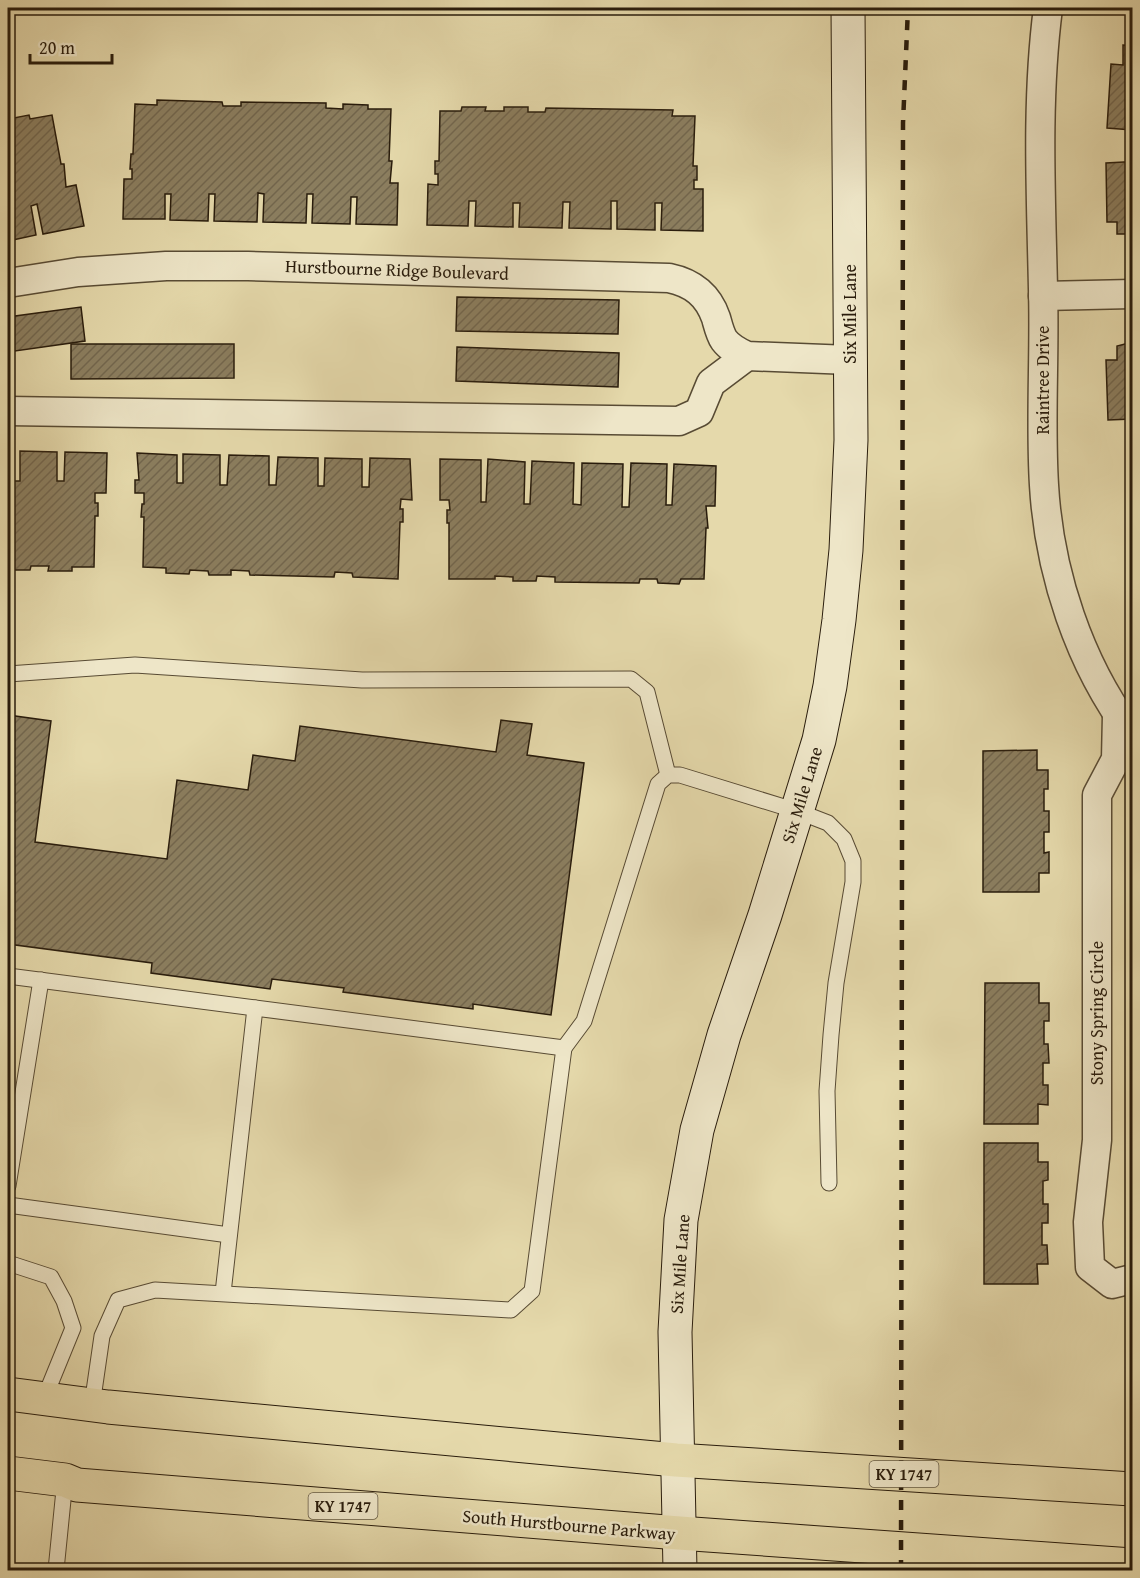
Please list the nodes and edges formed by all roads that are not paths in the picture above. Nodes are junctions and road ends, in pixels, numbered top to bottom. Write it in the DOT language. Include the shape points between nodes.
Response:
graph roads {
  1 [pos="848,8"];
  2 [pos="1047,8"];
  3 [pos="8,283"];
  4 [pos="1132,294"];
  5 [pos="1043,296"];
  6 [pos="747,356"];
  7 [pos="850,360"];
  8 [pos="8,411"];
  9 [pos="8,674"];
  10 [pos="1125,724"];
  11 [pos="668,775"];
  12 [pos="797,811"];
  13 [pos="8,976"];
  14 [pos="41,980"];
  15 [pos="255,1008"];
  16 [pos="564,1048"];
  17 [pos="829,1183"];
  18 [pos="8,1186"];
  19 [pos="8,1205"];
  20 [pos="229,1234"];
  21 [pos="8,1263"];
  22 [pos="1132,1279"];
  23 [pos="223,1293"];
  24 [pos="8,1394"];
  25 [pos="44,1399"];
  26 [pos="92,1405"];
  27 [pos="676,1460"];
  28 [pos="8,1473"];
  29 [pos="65,1480"];
  30 [pos="1132,1488"];
  31 [pos="679,1533"];
  32 [pos="1132,1565"];
  33 [pos="56,1570"];
  34 [pos="680,1570"];
  1 -- 7 [label="street, Six Mile Lane"];
  2 -- 5 [label="street, Raintree Drive" via="1040,107"];
  3 -- 6 [label="street, Hurstbourne Ridge Boulevard" via="78,272 166,266 669,278 685,281 701,292 712,307 723,338 733,350"];
  4 -- 5 [label="street"];
  5 -- 10 [label="street, Raintree Drive" via="1044,485 1050,540 1064,599 1083,649"];
  6 -- 7 [label="street"];
  6 -- 8 [label="street" via="711,383 699,412 679,421"];
  7 -- 12 [label="street, Six Mile Lane" via="851,440 839,620 819,740"];
  9 -- 11 [label="lane" via="135,665 362,680 631,679 647,692"];
  10 -- 22 [label="street, Stony Spring Circle" via="1116,759 1097,795 1097,1140 1088,1222 1090,1267 1112,1284"];
  11 -- 12 [label="lane" via="680,775"];
  11 -- 16 [label="lane" via="658,784 584,1021"];
  12 -- 17 [label="lane" via="828,823 844,839 853,861 831,1035 827,1092"];
  12 -- 27 [label="street, Six Mile Lane" via="724,1035 691,1164 681,1220 675,1332"];
  13 -- 14 [label="lane"];
  14 -- 15 [label="lane"];
  14 -- 18 [label="lane"];
  15 -- 16 [label="lane"];
  15 -- 20 [label="lane"];
  16 -- 23 [label="lane" via="532,1291 511,1310"];
  19 -- 20 [label="lane"];
  20 -- 23 [label="lane"];
  21 -- 25 [label="lane" via="51,1277 73,1328"];
  23 -- 26 [label="lane" via="155,1290 118,1300 102,1336"];
  24 -- 25 [label="main road, KY 1747"];
  25 -- 26 [label="main road, KY 1747"];
  26 -- 27 [label="main road, KY 1747"];
  27 -- 30 [label="main road, KY 1747"];
  27 -- 31 [label="street, Six Mile Lane"];
  28 -- 29 [label="main road, South Hurstbourne Parkway / KY 1747"];
  29 -- 31 [label="main road, South Hurstbourne Parkway / KY 1747" via="77,1485"];
  29 -- 33 [label="lane"];
  31 -- 32 [label="main road, South Hurstbourne Parkway / KY 1747"];
  31 -- 34 [label="street, Six Mile Lane"];
}
